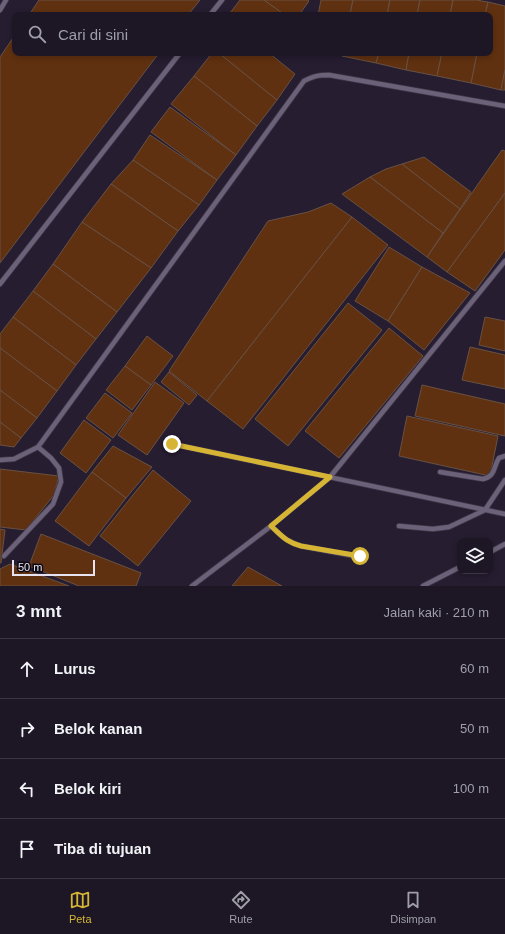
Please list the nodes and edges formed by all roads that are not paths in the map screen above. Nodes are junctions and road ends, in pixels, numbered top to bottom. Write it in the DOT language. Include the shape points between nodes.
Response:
graph roads {
  1 [pos="6,0"];
  2 [pos="222,0"];
  3 [pos="0,10"];
  4 [pos="212,12"];
  5 [pos="178,56"];
  6 [pos="505,106"];
  7 [pos="505,261"];
  8 [pos="0,284"];
  9 [pos="172,444"];
  10 [pos="38,447"];
  11 [pos="505,456"];
  12 [pos="0,460"];
  13 [pos="440,472"];
  14 [pos="330,477"];
  15 [pos="505,480"];
  16 [pos="485,510"];
  17 [pos="505,514"];
  18 [pos="271,526"];
  19 [pos="400,526"];
  20 [pos="505,544"];
  21 [pos="493,550"];
  22 [pos="4,556"];
  23 [pos="360,556"];
  24 [pos="457,569"];
  25 [pos="192,586"];
  26 [pos="423,586"];
  1 -- 3 [label="lane"];
  2 -- 4 [label="lane"];
  5 -- 8 [label="lane"];
  6 -- 10 [label="lane" via="329,75 318,75 304,81"];
  7 -- 14 [label="lane"];
  9 -- 14 [label="lane"];
  10 -- 12 [label="lane" via="14,459"];
  10 -- 22 [label="lane" via="59,468 61,482 53,504"];
  11 -- 13 [label="lane" via="499,458 492,476 488,478"];
  14 -- 16 [label="lane"];
  14 -- 18 [label="lane"];
  15 -- 16 [label="lane"];
  16 -- 17 [label="lane"];
  16 -- 19 [label="lane" via="449,527 433,529"];
  18 -- 23 [label="lane" via="292,543"];
  18 -- 25 [label="lane"];
  20 -- 21 [label="lane"];
  24 -- 26 [label="lane"];
}
